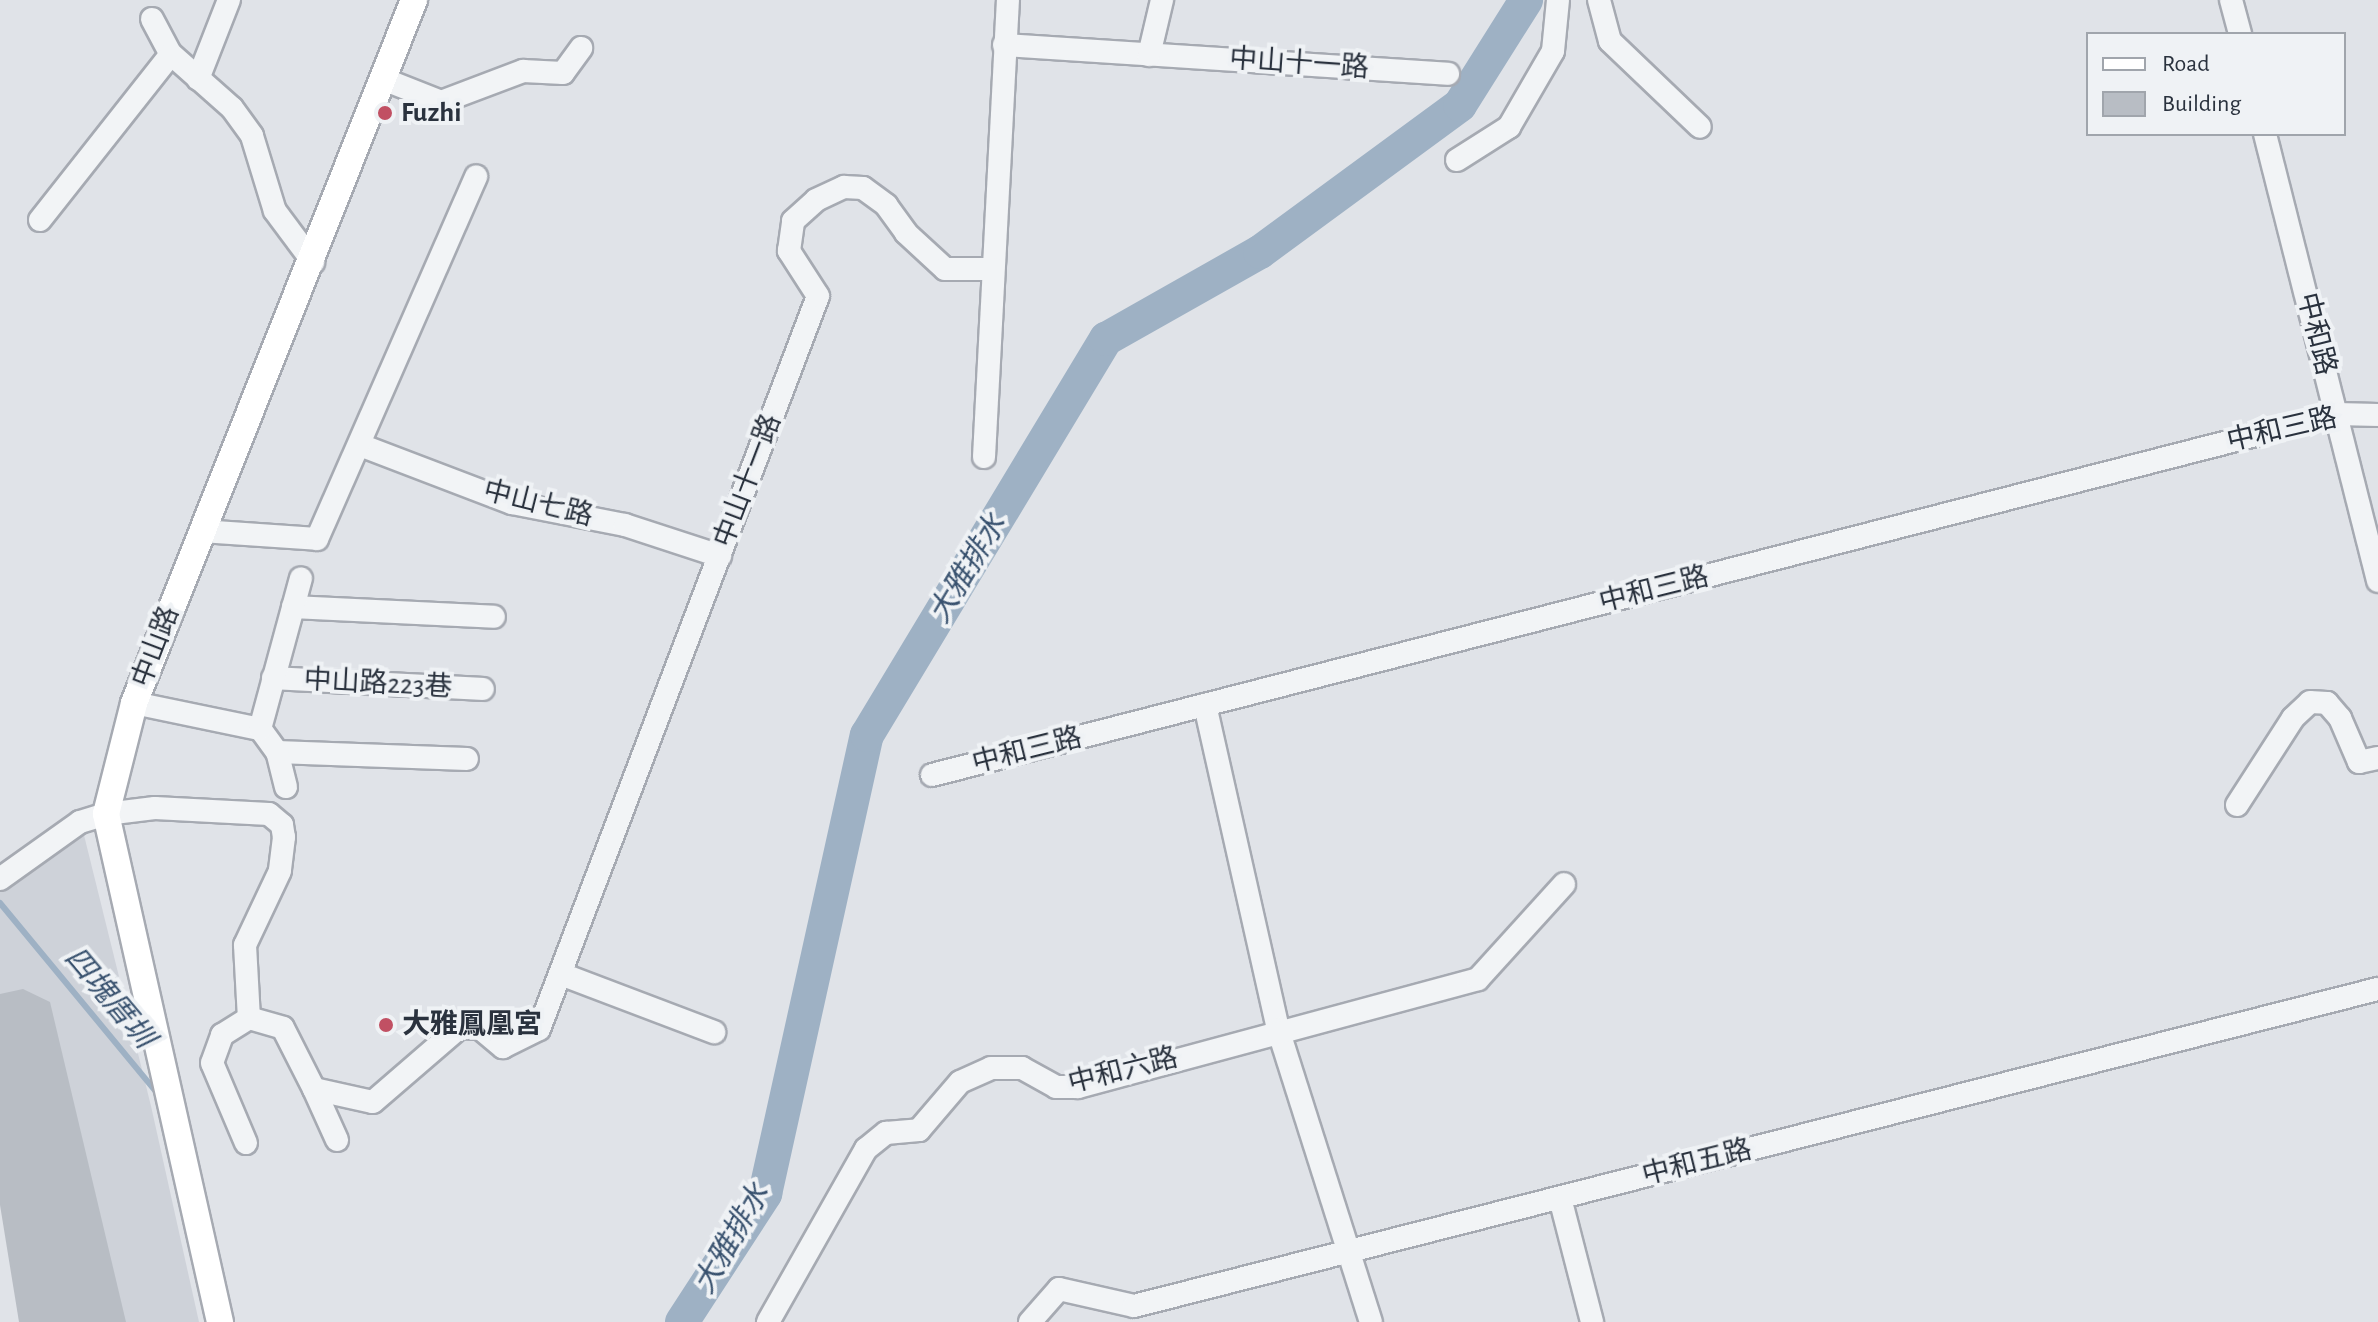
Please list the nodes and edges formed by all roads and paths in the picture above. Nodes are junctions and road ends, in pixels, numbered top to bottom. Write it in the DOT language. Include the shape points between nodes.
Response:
graph roads {
  1 [pos="229,0"];
  2 [pos="414,0"];
  3 [pos="1008,0"];
  4 [pos="1162,0"];
  5 [pos="1558,0"];
  6 [pos="1599,0"];
  7 [pos="2231,0"];
  8 [pos="152,19"];
  9 [pos="2239,32"];
  10 [pos="1004,45"];
  11 [pos="581,48"];
  12 [pos="171,54"];
  13 [pos="1149,55"];
  14 [pos="1448,74"];
  15 [pos="198,79"];
  16 [pos="383,79"];
  17 [pos="1700,127"];
  18 [pos="2266,136"];
  19 [pos="1457,160"];
  20 [pos="476,176"];
  21 [pos="40,220"];
  22 [pos="313,262"];
  23 [pos="993,269"];
  24 [pos="2337,414"];
  25 [pos="2378,415"];
  26 [pos="360,445"];
  27 [pos="984,457"];
  28 [pos="201,531"];
  29 [pos="720,556"];
  30 [pos="301,578"];
  31 [pos="2378,581"];
  32 [pos="293,607"];
  33 [pos="494,617"];
  34 [pos="273,678"];
  35 [pos="483,689"];
  36 [pos="134,703"];
  37 [pos="1205,705"];
  38 [pos="260,729"];
  39 [pos="277,752"];
  40 [pos="2378,758"];
  41 [pos="467,759"];
  42 [pos="932,775"];
  43 [pos="286,787"];
  44 [pos="2237,805"];
  45 [pos="106,814"];
  46 [pos="0,879"];
  47 [pos="1564,884"];
  48 [pos="561,974"];
  49 [pos="2378,989"];
  50 [pos="249,1018"];
  51 [pos="1278,1029"];
  52 [pos="714,1032"];
  53 [pos="314,1089"];
  54 [pos="337,1140"];
  55 [pos="246,1143"];
  56 [pos="1560,1198"];
  57 [pos="1349,1250"];
  58 [pos="220,1322"];
  59 [pos="768,1322"];
  60 [pos="1030,1322"];
  61 [pos="1371,1322"];
  62 [pos="1592,1322"];
  1 -- 15 [label="street"];
  2 -- 16 [label="main road, 中山路"];
  3 -- 10 [label="street"];
  4 -- 13 [label="street"];
  5 -- 19 [label="street" via="1553,51 1509,127"];
  6 -- 17 [label="street" via="1610,41"];
  7 -- 9 [label="street"];
  8 -- 12 [label="street"];
  10 -- 13 [label="street, 中山十一路"];
  10 -- 23 [label="street"];
  11 -- 16 [label="street" via="563,73 523,71 441,102"];
  12 -- 15 [label="street"];
  12 -- 21 [label="street"];
  13 -- 14 [label="street, 中山十一路"];
  15 -- 22 [label="street" via="232,108 252,136 275,211"];
  16 -- 22 [label="main road, 中山路"];
  18 -- 24 [label="street, 中和路"];
  20 -- 26 [label="street"];
  22 -- 28 [label="main road, 中山路"];
  23 -- 27 [label="street"];
  23 -- 29 [label="street, 中山十一路" via="945,269 906,233 886,205 863,188 844,187 816,200 793,221 789,251 818,296"];
  24 -- 25 [label="street, 中和三路"];
  24 -- 31 [label="street, 中和路"];
  24 -- 37 [label="street, 中和三路"];
  26 -- 28 [label="street" via="317,539"];
  26 -- 29 [label="street, 中山七路" via="512,503 625,525"];
  28 -- 36 [label="main road, 中山路"];
  29 -- 48 [label="street, 中山十一路"];
  30 -- 32 [label="street, 中山路223巷"];
  32 -- 33 [label="street"];
  32 -- 34 [label="street, 中山路223巷"];
  34 -- 35 [label="street, 中山路223巷"];
  34 -- 38 [label="street, 中山路223巷"];
  36 -- 38 [label="street"];
  36 -- 45 [label="main road, 中山路"];
  37 -- 42 [label="street, 中和三路"];
  37 -- 51 [label="street"];
  38 -- 39 [label="street"];
  39 -- 41 [label="street"];
  39 -- 43 [label="street"];
  40 -- 44 [label="street" via="2359,762 2340,718 2327,703 2310,702 2293,718"];
  45 -- 46 [label="street" via="80,822"];
  45 -- 50 [label="street" via="155,808 269,814 282,825 280,871 245,945"];
  45 -- 58 [label="main road, 中山路"];
  47 -- 51 [label="street, 中和六路" via="1478,979"];
  48 -- 52 [label="street"];
  48 -- 53 [label="street, 中山十一路" via="539,1029 503,1047 480,1028 460,1027 373,1102"];
  49 -- 56 [label="street, 中和五路"];
  50 -- 53 [label="street" via="283,1028"];
  50 -- 55 [label="street" via="222,1035 212,1063"];
  51 -- 57 [label="street"];
  51 -- 59 [label="street, 中和六路" via="1078,1087 1056,1087 1022,1068 991,1068 960,1082 919,1130 886,1133 866,1149"];
  53 -- 54 [label="street"];
  56 -- 57 [label="street, 中和五路"];
  56 -- 62 [label="street"];
  57 -- 60 [label="street, 中和五路" via="1134,1306 1059,1289"];
  57 -- 61 [label="street"];
}
